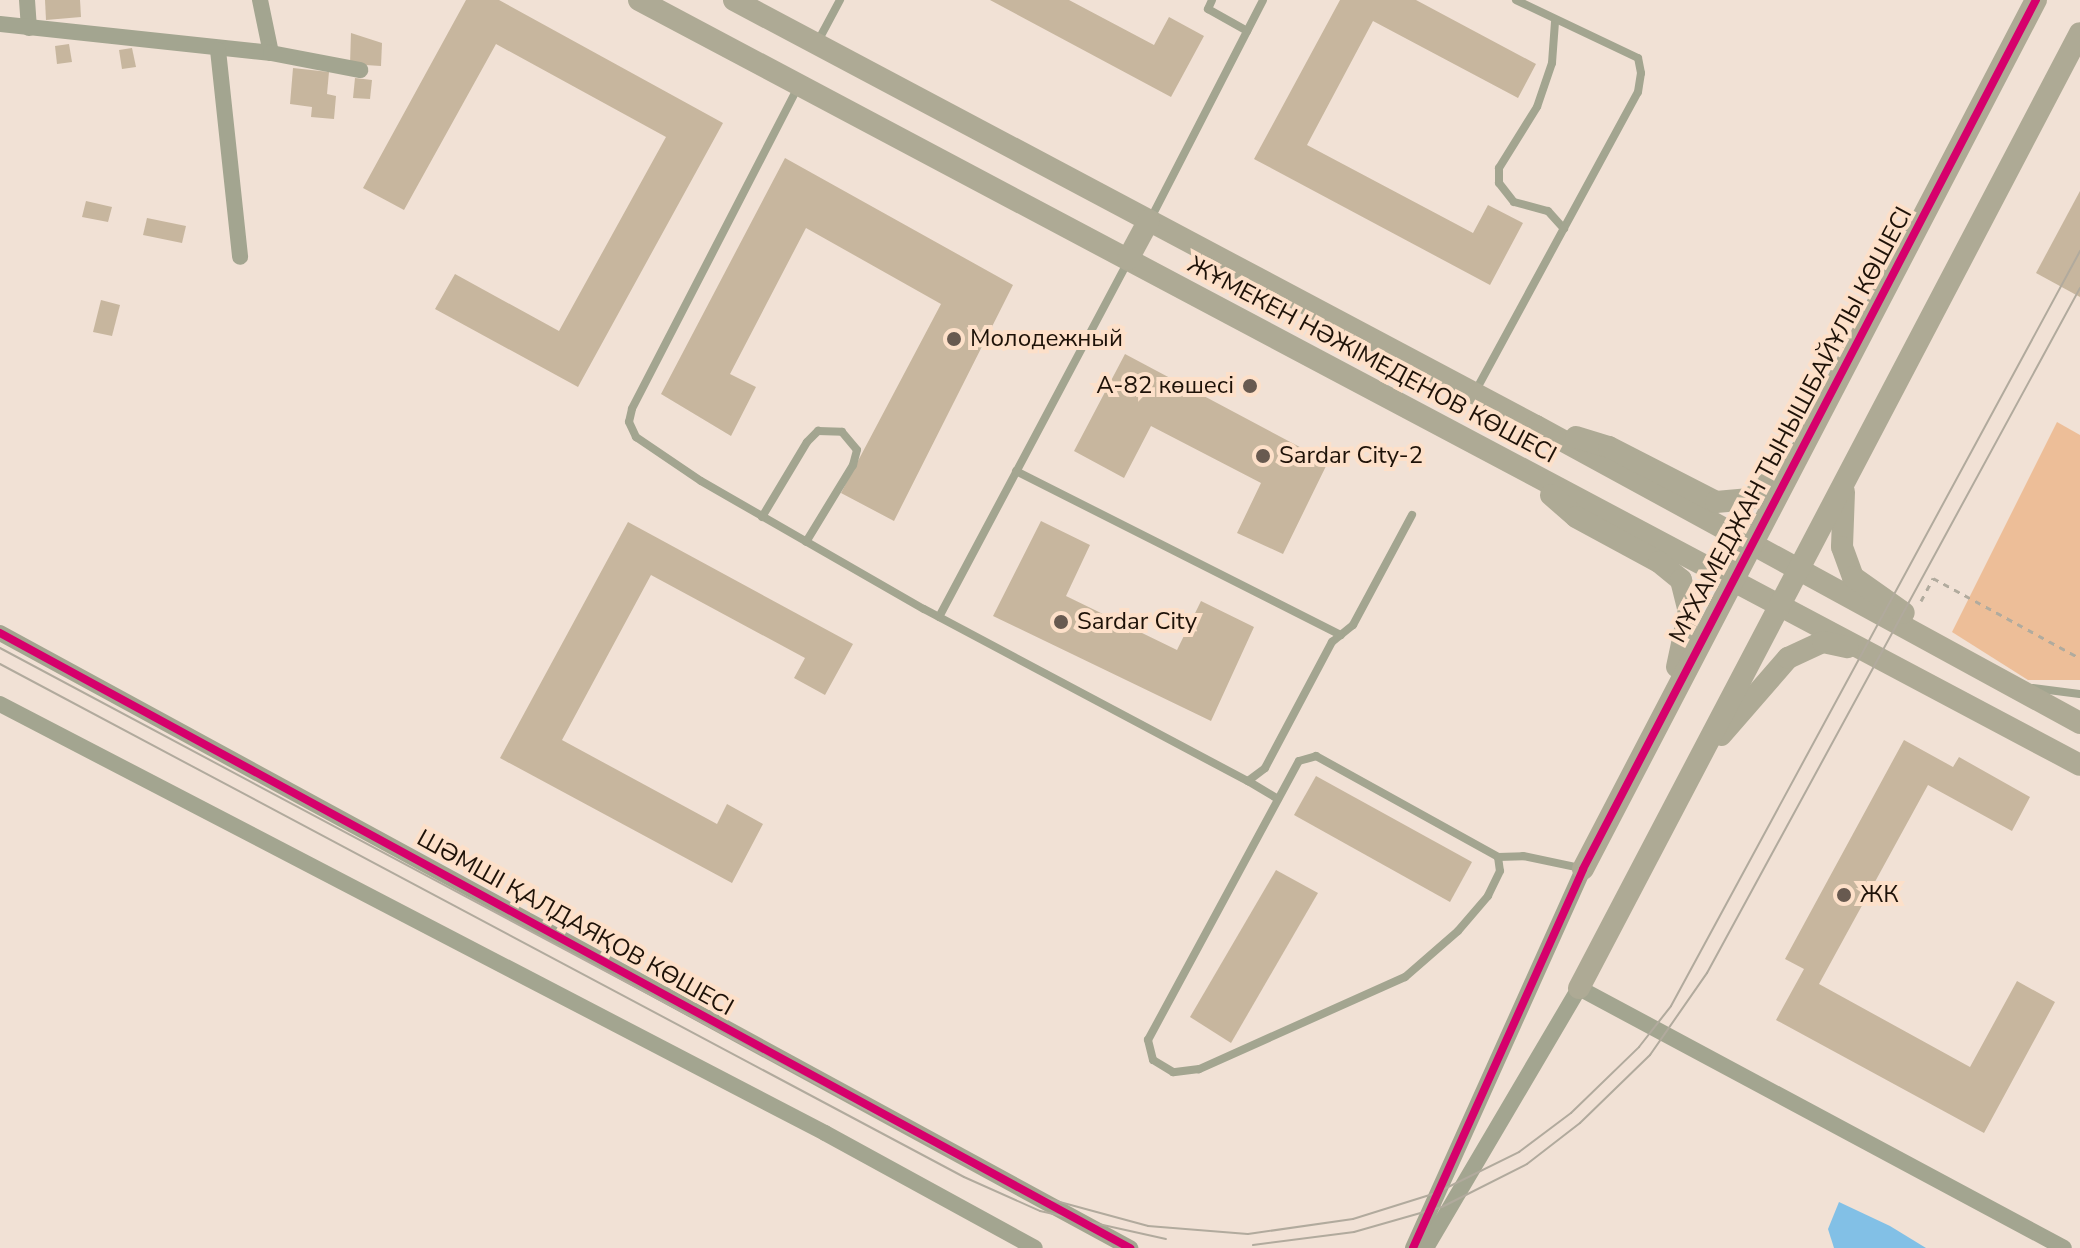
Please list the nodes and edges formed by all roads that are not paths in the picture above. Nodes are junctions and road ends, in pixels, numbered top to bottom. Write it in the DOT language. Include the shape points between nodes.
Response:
graph roads {
  1 [pos="27,0"];
  2 [pos="260,0"];
  3 [pos="639,0"];
  4 [pos="734,0"];
  5 [pos="840,0"];
  6 [pos="1212,0"];
  7 [pos="1263,0"];
  8 [pos="1516,0"];
  9 [pos="2036,0"];
  10 [pos="1555,22"];
  11 [pos="0,24"];
  12 [pos="29,28"];
  13 [pos="1247,31"];
  14 [pos="2080,33"];
  15 [pos="817,44"];
  16 [pos="218,50"];
  17 [pos="271,53"];
  18 [pos="360,70"];
  19 [pos="799,86"];
  20 [pos="1149,220"];
  21 [pos="1564,229"];
  22 [pos="240,257"];
  23 [pos="1128,259"];
  24 [pos="1474,393"];
  25 [pos="1536,426"];
  26 [pos="1803,453"];
  27 [pos="1516,466"];
  28 [pos="1016,471"];
  29 [pos="1846,474"];
  30 [pos="1412,515"];
  31 [pos="762,517"];
  32 [pos="806,542"];
  33 [pos="1752,544"];
  34 [pos="1800,570"];
  35 [pos="1731,581"];
  36 [pos="1780,607"];
  37 [pos="939,617"];
  38 [pos="0,633"];
  39 [pos="1341,635"];
  40 [pos="1929,640"];
  41 [pos="1860,650"];
  42 [pos="2009,685"];
  43 [pos="1671,693"];
  44 [pos="2080,694"];
  45 [pos="0,704"];
  46 [pos="2080,723"];
  47 [pos="1698,760"];
  48 [pos="2080,765"];
  49 [pos="1248,781"];
  50 [pos="1278,799"];
  51 [pos="1498,857"];
  52 [pos="1583,869"];
  53 [pos="1579,988"];
  54 [pos="1035,1248"];
  55 [pos="1130,1248"];
  56 [pos="1413,1248"];
  57 [pos="1426,1248"];
  58 [pos="2064,1248"];
  1 -- 12 [label="street"];
  2 -- 17 [label="street"];
  3 -- 19 [label="main road, ЖҰМЕКЕН НӘЖІМЕДЕНОВ КӨШЕСІ"];
  4 -- 15 [label="main road, ЖҰМЕКЕН НӘЖІМЕДЕНОВ КӨШЕСІ"];
  5 -- 15 [label="lane"];
  6 -- 13 [label="lane" via="1208,9"];
  7 -- 13 [label="lane"];
  8 -- 10 [label="lane"];
  9 -- 26 [label="main road, МҰХАМЕДЖАН ТЫНЫШБАЙҰЛЫ КӨШЕСІ"];
  10 -- 21 [label="lane" via="1552,63 1537,107 1499,168 1499,183 1514,202 1548,211"];
  10 -- 21 [label="lane" via="1638,58 1641,73 1638,92"];
  11 -- 12 [label="street"];
  12 -- 16 [label="street"];
  13 -- 20 [label="lane"];
  14 -- 29 [label="main road"];
  15 -- 20 [label="main road, ЖҰМЕКЕН НӘЖІМЕДЕНОВ КӨШЕСІ"];
  16 -- 17 [label="street"];
  16 -- 22 [label="street"];
  17 -- 18 [label="street"];
  19 -- 23 [label="main road, ЖҰМЕКЕН НӘЖІМЕДЕНОВ КӨШЕСІ"];
  19 -- 31 [label="lane" via="629,422 636,437"];
  20 -- 23 [label="main road"];
  20 -- 24 [label="main road, ЖҰМЕКЕН НӘЖІМЕДЕНОВ КӨШЕСІ"];
  21 -- 24 [label="lane"];
  23 -- 27 [label="main road, ЖҰМЕКЕН НӘЖІМЕДЕНОВ КӨШЕСІ"];
  23 -- 28 [label="lane"];
  24 -- 25 [label="main road, ЖҰМЕКЕН НӘЖІМЕДЕНОВ КӨШЕСІ"];
  25 -- 26 [label="main road" via="1609,447 1716,502 1750,499"];
  25 -- 33 [label="main road, ЖҰМЕКЕН НӘЖІМЕДЕНОВ КӨШЕСІ"];
  26 -- 33 [label="main road, МҰХАМЕДЖАН ТЫНЫШБАЙҰЛЫ КӨШЕСІ"];
  27 -- 35 [label="main road, ЖҰМЕКЕН НӘЖІМЕДЕНОВ КӨШЕСІ"];
  27 -- 43 [label="main road" via="1576,517 1659,562 1681,580 1689,611"];
  28 -- 37 [label="lane"];
  28 -- 39 [label="lane"];
  29 -- 34 [label="main road"];
  29 -- 40 [label="main road" via="1842,547 1853,577 1912,619"];
  30 -- 39 [label="lane" via="1353,625"];
  31 -- 32 [label="lane"];
  31 -- 32 [label="lane" via="807,442 818,431 842,432 857,450 853,465"];
  32 -- 37 [label="lane"];
  33 -- 34 [label="main road, ЖҰМЕКЕН НӘЖІМЕДЕНОВ КӨШЕСІ"];
  33 -- 35 [label="main road, МҰХАМЕДЖАН ТЫНЫШБАЙҰЛЫ КӨШЕСІ"];
  34 -- 36 [label="main road"];
  34 -- 40 [label="main road, ЖҰМЕКЕН НӘЖІМЕДЕНОВ КӨШЕСІ"];
  35 -- 36 [label="main road, ЖҰМЕКЕН НӘЖІМЕДЕНОВ КӨШЕСІ"];
  35 -- 43 [label="main road, МҰХАМЕДЖАН ТЫНЫШБАЙҰЛЫ КӨШЕСІ"];
  36 -- 41 [label="main road, ЖҰМЕКЕН НӘЖІМЕДЕНОВ КӨШЕСІ"];
  36 -- 47 [label="main road"];
  37 -- 49 [label="lane"];
  38 -- 55 [label="street, ШӘМШІ ҚАЛДАЯҚОВ КӨШЕСІ"];
  39 -- 49 [label="lane" via="1332,642 1265,768"];
  40 -- 42 [label="main road, ЖҰМЕКЕН НӘЖІМЕДЕНОВ КӨШЕСІ"];
  41 -- 47 [label="main road" via="1823,642 1788,658"];
  41 -- 48 [label="main road, ЖҰМЕКЕН НӘЖІМЕДЕНОВ КӨШЕСІ"];
  42 -- 44 [label="lane"];
  42 -- 46 [label="main road, ЖҰМЕКЕН НӘЖІМЕДЕНОВ КӨШЕСІ"];
  43 -- 52 [label="main road, МҰХАМЕДЖАН ТЫНЫШБАЙҰЛЫ КӨШЕСІ"];
  45 -- 54 [label="street" via="825,1133"];
  47 -- 53 [label="main road"];
  49 -- 50 [label="lane"];
  50 -- 51 [label="lane" via="1299,761 1316,756"];
  50 -- 51 [label="lane" via="1148,1040 1153,1060 1173,1072 1199,1069 1405,977 1458,931 1488,896 1500,871"];
  51 -- 52 [label="lane" via="1523,856"];
  52 -- 56 [label="street"];
  53 -- 57 [label="street"];
  53 -- 58 [label="street"];
}
